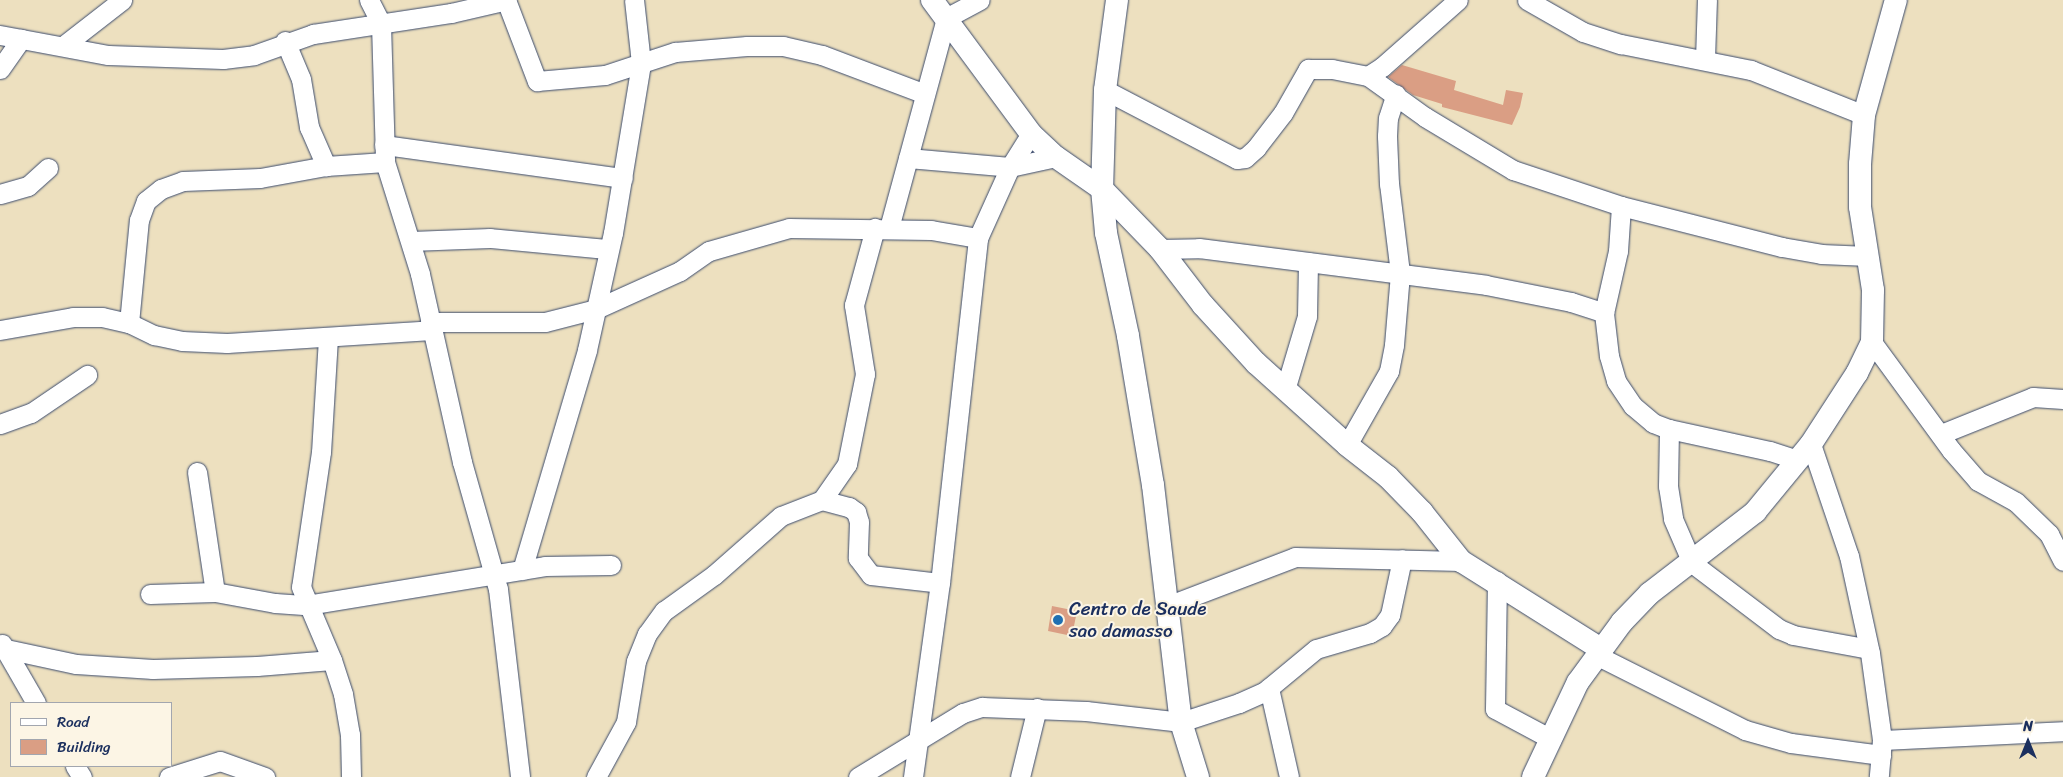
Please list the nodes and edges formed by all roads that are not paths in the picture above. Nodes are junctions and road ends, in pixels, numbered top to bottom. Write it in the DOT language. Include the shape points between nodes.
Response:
graph roads {
  1 [pos="369,0"];
  2 [pos="506,0"];
  3 [pos="634,0"];
  4 [pos="932,0"];
  5 [pos="980,0"];
  6 [pos="1117,0"];
  7 [pos="1458,0"];
  8 [pos="1527,0"];
  9 [pos="1707,0"];
  10 [pos="1896,0"];
  11 [pos="112,4"];
  12 [pos="946,18"];
  13 [pos="381,24"];
  14 [pos="0,35"];
  15 [pos="21,38"];
  16 [pos="285,41"];
  17 [pos="63,46"];
  18 [pos="1705,59"];
  19 [pos="641,63"];
  20 [pos="0,69"];
  21 [pos="1368,76"];
  22 [pos="1105,90"];
  23 [pos="925,94"];
  24 [pos="1396,94"];
  25 [pos="1864,115"];
  26 [pos="1031,134"];
  27 [pos="385,154"];
  28 [pos="1056,157"];
  29 [pos="908,158"];
  30 [pos="326,166"];
  31 [pos="48,168"];
  32 [pos="1010,168"];
  33 [pos="623,178"];
  34 [pos="1102,189"];
  35 [pos="0,194"];
  36 [pos="1621,206"];
  37 [pos="882,228"];
  38 [pos="978,238"];
  39 [pos="411,241"];
  40 [pos="607,249"];
  41 [pos="1160,249"];
  42 [pos="1868,256"];
  43 [pos="1308,262"];
  44 [pos="1400,273"];
  45 [pos="596,309"];
  46 [pos="1604,313"];
  47 [pos="130,323"];
  48 [pos="431,326"];
  49 [pos="0,330"];
  50 [pos="328,338"];
  51 [pos="1872,342"];
  52 [pos="87,375"];
  53 [pos="1285,390"];
  54 [pos="2063,399"];
  55 [pos="0,424"];
  56 [pos="1669,429"];
  57 [pos="1941,434"];
  58 [pos="1347,445"];
  59 [pos="1805,452"];
  60 [pos="198,472"];
  61 [pos="822,500"];
  62 [pos="1402,559"];
  63 [pos="1462,561"];
  64 [pos="2063,561"];
  65 [pos="1692,563"];
  66 [pos="611,565"];
  67 [pos="522,570"];
  68 [pos="493,574"];
  69 [pos="1497,581"];
  70 [pos="940,583"];
  71 [pos="215,592"];
  72 [pos="150,594"];
  73 [pos="307,605"];
  74 [pos="1167,606"];
  75 [pos="3,645"];
  76 [pos="1869,649"];
  77 [pos="1599,652"];
  78 [pos="332,660"];
  79 [pos="1269,688"];
  80 [pos="35,702"];
  81 [pos="1037,708"];
  82 [pos="1181,722"];
  83 [pos="2063,731"];
  84 [pos="1551,739"];
  85 [pos="917,742"];
  86 [pos="1881,747"];
  87 [pos="169,777"];
  88 [pos="265,777"];
  89 [pos="351,777"];
  90 [pos="520,777"];
  91 [pos="596,777"];
  92 [pos="858,777"];
  93 [pos="913,777"];
  94 [pos="1020,777"];
  95 [pos="1198,777"];
  96 [pos="1289,777"];
  97 [pos="1533,777"];
  98 [pos="1879,777"];
  1 -- 13 [label="street"];
  2 -- 13 [label="street"];
  2 -- 19 [label="street" via="537,81 604,75"];
  3 -- 19 [label="street"];
  4 -- 12 [label="street"];
  5 -- 12 [label="street"];
  6 -- 22 [label="street"];
  7 -- 21 [label="street"];
  8 -- 18 [label="street" via="1583,32 1621,44"];
  9 -- 18 [label="street"];
  10 -- 25 [label="street"];
  11 -- 17 [label="street"];
  12 -- 23 [label="street"];
  12 -- 26 [label="street"];
  13 -- 16 [label="street"];
  13 -- 27 [label="street"];
  14 -- 15 [label="street"];
  15 -- 17 [label="street"];
  15 -- 20 [label="street"];
  16 -- 17 [label="street" via="254,54 223,59 108,55"];
  16 -- 30 [label="street" via="302,79 309,127"];
  18 -- 25 [label="street" via="1751,70"];
  19 -- 23 [label="street" via="658,55 710,48 783,46 822,55"];
  19 -- 33 [label="street"];
  21 -- 22 [label="street" via="1332,69 1308,69 1283,113 1256,148 1245,158 1237,159"];
  21 -- 24 [label="street"];
  22 -- 34 [label="street"];
  23 -- 29 [label="street"];
  24 -- 36 [label="street" via="1425,117 1513,170"];
  24 -- 44 [label="street" via="1388,118 1387,136 1389,184"];
  25 -- 42 [label="street" via="1860,207"];
  26 -- 28 [label="street"];
  26 -- 32 [label="street"];
  27 -- 30 [label="street"];
  27 -- 33 [label="street"];
  27 -- 39 [label="street"];
  28 -- 32 [label="street"];
  28 -- 34 [label="street"];
  29 -- 32 [label="street"];
  29 -- 37 [label="street"];
  30 -- 47 [label="street" via="260,178 183,181 161,189 146,202 139,220"];
  31 -- 35 [label="street" via="28,186"];
  32 -- 38 [label="street"];
  33 -- 40 [label="street"];
  34 -- 41 [label="street"];
  34 -- 74 [label="street" via="1106,234 1128,336 1153,485"];
  36 -- 42 [label="street" via="1782,247 1821,254"];
  36 -- 46 [label="street" via="1618,252"];
  37 -- 38 [label="street" via="953,232"];
  37 -- 45 [label="street" via="789,228 741,241 709,251 663,279"];
  37 -- 61 [label="street" via="854,304 865,374 847,464"];
  38 -- 70 [label="street"];
  39 -- 40 [label="street" via="490,238"];
  39 -- 48 [label="street"];
  40 -- 45 [label="street"];
  41 -- 43 [label="street" via="1199,248"];
  41 -- 53 [label="street" via="1203,305"];
  42 -- 51 [label="street" via="1873,290"];
  43 -- 44 [label="street"];
  43 -- 53 [label="street" via="1307,316"];
  44 -- 46 [label="street" via="1486,285 1571,302"];
  44 -- 58 [label="street" via="1389,370"];
  45 -- 48 [label="street" via="545,322"];
  45 -- 67 [label="street" via="587,350"];
  46 -- 56 [label="street" via="1609,356 1616,381 1633,406 1653,423"];
  47 -- 49 [label="street" via="102,317 73,317"];
  47 -- 50 [label="street" via="154,335 182,341 227,343"];
  48 -- 50 [label="street"];
  48 -- 68 [label="street" via="462,462"];
  50 -- 73 [label="street" via="321,452 304,552 302,586"];
  51 -- 57 [label="street"];
  51 -- 59 [label="street" via="1857,373"];
  52 -- 55 [label="street" via="32,413"];
  53 -- 58 [label="street"];
  54 -- 57 [label="street" via="2033,397"];
  56 -- 59 [label="street" via="1770,450"];
  56 -- 65 [label="street" via="1668,486 1673,519"];
  57 -- 64 [label="street" via="1978,481 2016,502 2049,534"];
  58 -- 63 [label="street" via="1388,477"];
  59 -- 65 [label="street" via="1755,512"];
  59 -- 76 [label="street" via="1849,556"];
  60 -- 71 [label="street"];
  61 -- 70 [label="street" via="856,512 859,522 858,558 871,575"];
  61 -- 91 [label="street" via="781,516 714,575 664,611 647,634 636,661 626,722"];
  62 -- 63 [label="street"];
  62 -- 74 [label="street" via="1294,557"];
  62 -- 79 [label="street" via="1390,615 1382,626 1370,633 1316,649"];
  63 -- 69 [label="street"];
  65 -- 76 [label="street" via="1779,629 1793,635"];
  65 -- 77 [label="street" via="1650,593"];
  66 -- 67 [label="street"];
  67 -- 68 [label="street"];
  68 -- 73 [label="street"];
  68 -- 90 [label="street" via="499,598"];
  69 -- 77 [label="street"];
  69 -- 84 [label="street" via="1496,709"];
  70 -- 85 [label="street"];
  71 -- 72 [label="street"];
  71 -- 73 [label="street"];
  73 -- 78 [label="street"];
  74 -- 82 [label="street"];
  75 -- 78 [label="street" via="76,664 153,669"];
  75 -- 80 [label="street"];
  76 -- 86 [label="street"];
  77 -- 84 [label="street" via="1578,682"];
  77 -- 86 [label="street" via="1746,730 1800,745"];
  78 -- 89 [label="street" via="350,735"];
  79 -- 82 [label="street"];
  79 -- 96 [label="street"];
  81 -- 82 [label="street"];
  81 -- 85 [label="street" via="982,707 962,713"];
  81 -- 94 [label="street"];
  82 -- 95 [label="street"];
  83 -- 86 [label="street"];
  84 -- 97 [label="street"];
  85 -- 92 [label="street"];
  85 -- 93 [label="street"];
  86 -- 98 [label="street"];
  87 -- 88 [label="street" via="220,761"];
}
